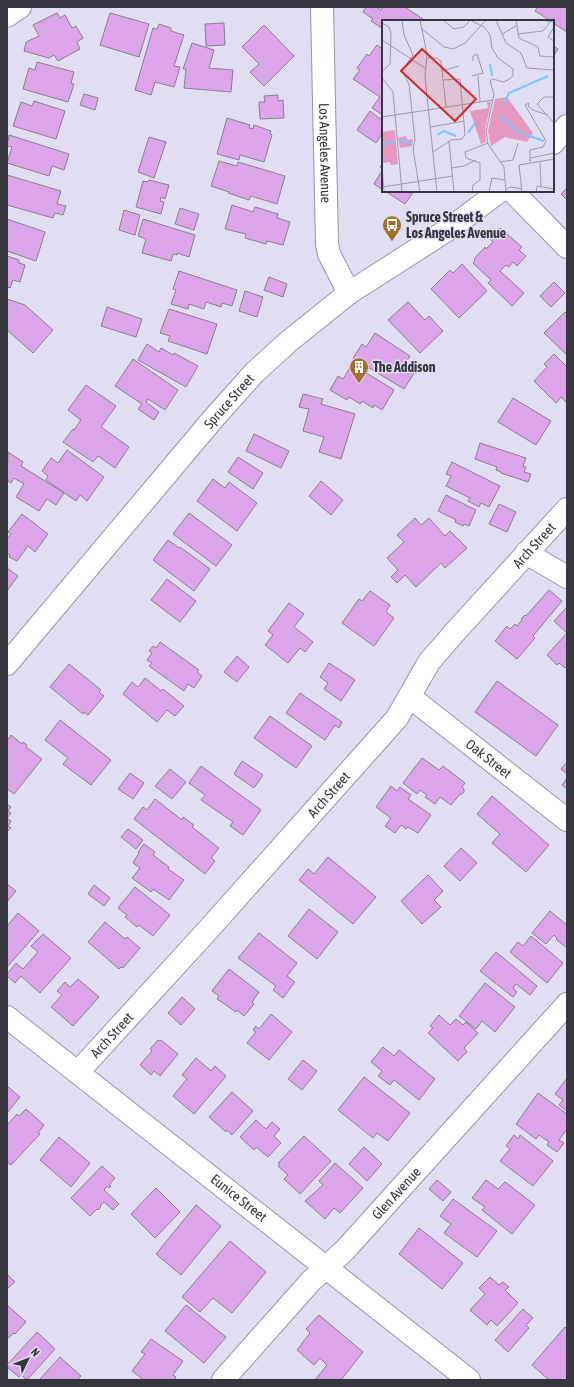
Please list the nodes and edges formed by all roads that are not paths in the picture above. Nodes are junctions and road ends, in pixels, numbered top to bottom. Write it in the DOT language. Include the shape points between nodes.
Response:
graph roads {
  1 [pos="20,7"];
  2 [pos="322,7"];
  3 [pos="7,16"];
  4 [pos="567,126"];
  5 [pos="554,141"];
  6 [pos="499,192"];
  7 [pos="513,192"];
  8 [pos="567,247"];
  9 [pos="349,293"];
  10 [pos="567,509"];
  11 [pos="526,553"];
  12 [pos="567,577"];
  13 [pos="7,664"];
  14 [pos="410,697"];
  15 [pos="567,820"];
  16 [pos="567,1004"];
  17 [pos="7,1017"];
  18 [pos="78,1072"];
  19 [pos="326,1267"];
  20 [pos="223,1380"];
  21 [pos="469,1380"];
  1 -- 3 [label="street"];
  2 -- 9 [label="street, Los Angeles Avenue" via="326,244"];
  4 -- 5 [label="street"];
  6 -- 9 [label="street, Spruce Street" via="452,227"];
  7 -- 8 [label="street"];
  9 -- 13 [label="street, Spruce Street" via="288,342 222,408"];
  10 -- 11 [label="street, Arch Street"];
  11 -- 12 [label="street"];
  11 -- 14 [label="street, Arch Street" via="430,662"];
  14 -- 15 [label="street, Oak Street"];
  14 -- 18 [label="street, Arch Street" via="397,718"];
  16 -- 19 [label="street, Glen Avenue" via="345,1250"];
  17 -- 18 [label="street, Eunice Street"];
  18 -- 19 [label="street, Eunice Street"];
  19 -- 20 [label="street, Glen Avenue"];
  19 -- 21 [label="street, Eunice Street"];
}
